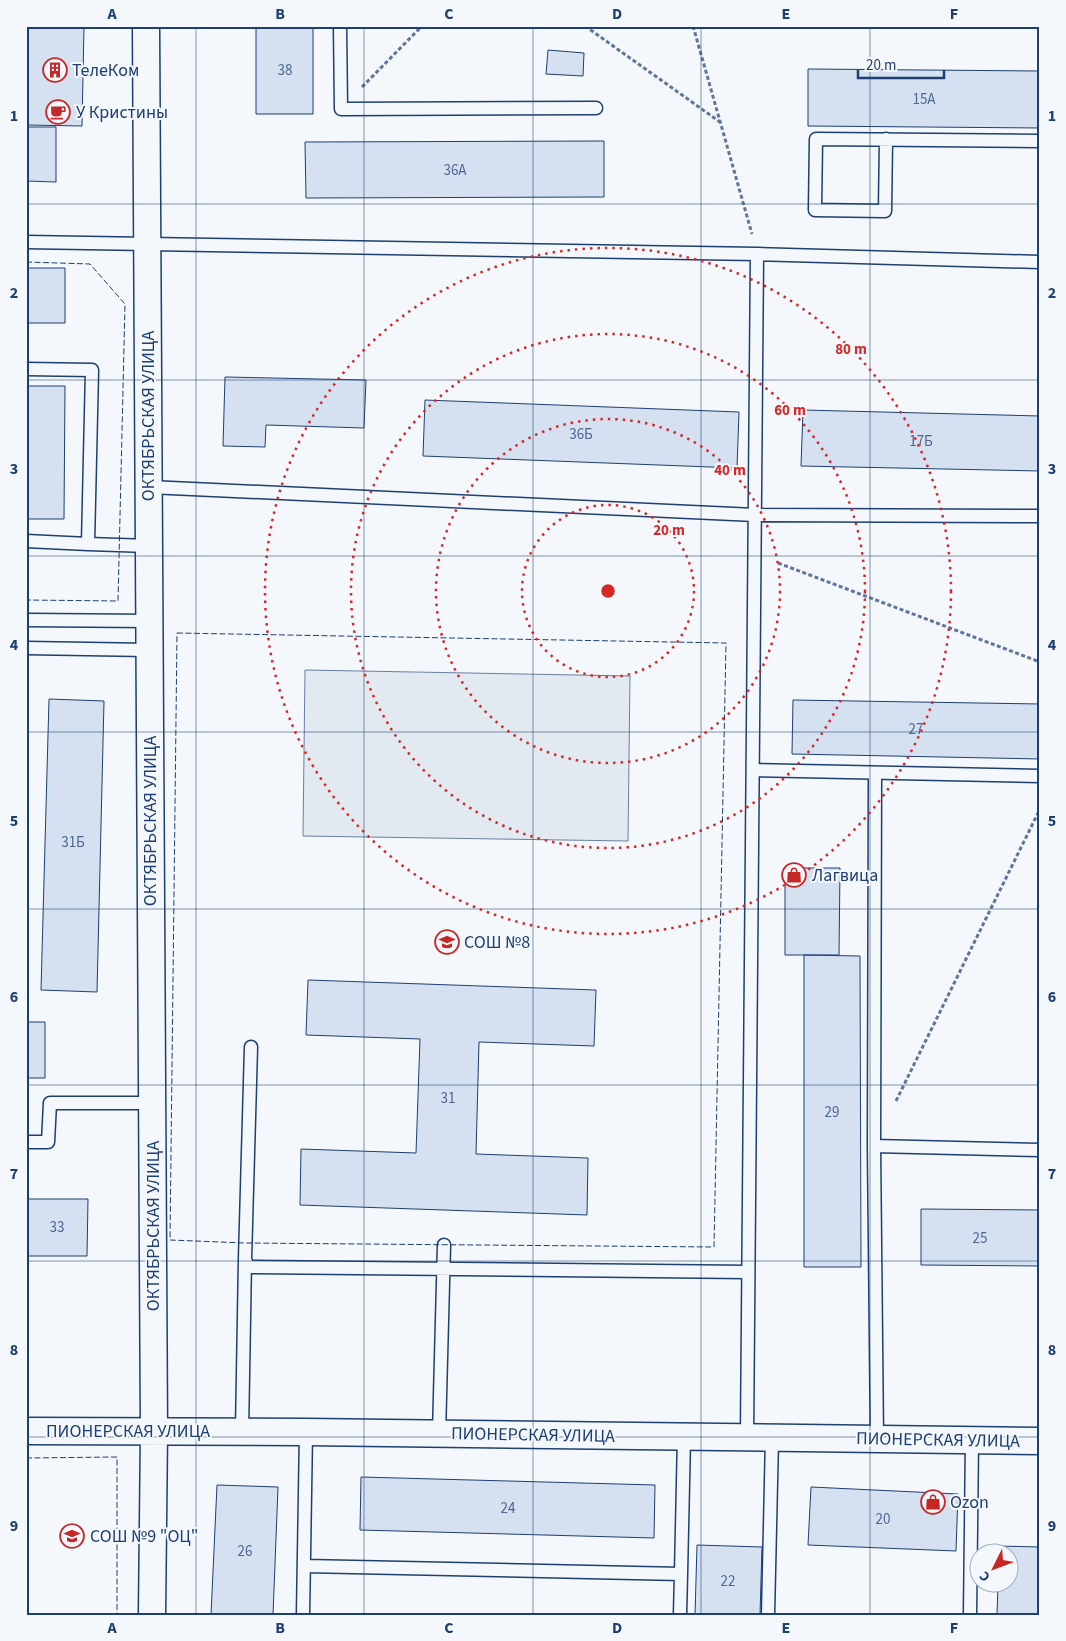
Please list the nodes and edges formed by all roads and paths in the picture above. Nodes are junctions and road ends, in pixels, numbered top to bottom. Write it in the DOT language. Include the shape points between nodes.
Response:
graph roads {
  1 [pos="146,26"];
  2 [pos="340,26"];
  3 [pos="422,26"];
  4 [pos="585,26"];
  5 [pos="693,26"];
  6 [pos="596,108"];
  7 [pos="341,109"];
  8 [pos="720,123"];
  9 [pos="886,139"];
  10 [pos="1040,141"];
  11 [pos="26,242"];
  12 [pos="147,245"];
  13 [pos="757,254"];
  14 [pos="1040,262"];
  15 [pos="26,370"];
  16 [pos="149,487"];
  17 [pos="755,514"];
  18 [pos="1040,516"];
  19 [pos="26,541"];
  20 [pos="88,544"];
  21 [pos="149,546"];
  22 [pos="778,564"];
  23 [pos="26,620"];
  24 [pos="150,621"];
  25 [pos="26,648"];
  26 [pos="150,650"];
  27 [pos="1040,662"];
  28 [pos="753,770"];
  29 [pos="874,774"];
  30 [pos="1040,776"];
  31 [pos="1040,809"];
  32 [pos="251,1048"];
  33 [pos="896,1102"];
  34 [pos="152,1103"];
  35 [pos="26,1142"];
  36 [pos="874,1146"];
  37 [pos="1040,1150"];
  38 [pos="444,1245"];
  39 [pos="244,1259"];
  40 [pos="443,1269"];
  41 [pos="748,1272"];
  42 [pos="26,1431"];
  43 [pos="154,1432"];
  44 [pos="242,1432"];
  45 [pos="306,1432"];
  46 [pos="439,1434"];
  47 [pos="684,1437"];
  48 [pos="747,1437"];
  49 [pos="772,1438"];
  50 [pos="877,1439"];
  51 [pos="972,1440"];
  52 [pos="1040,1441"];
  53 [pos="304,1566"];
  54 [pos="681,1574"];
  55 [pos="152,1615"];
  56 [pos="303,1615"];
  57 [pos="680,1615"];
  58 [pos="768,1615"];
  59 [pos="970,1615"];
  1 -- 12 [label="street, ОКТЯБРЬСКАЯ УЛИЦА"];
  2 -- 7 [label="lane"];
  3 -- 7 [label="path"];
  4 -- 8 [label="path"];
  5 -- 8 [label="path"];
  6 -- 7 [label="lane"];
  8 -- 13 [label="path"];
  9 -- 9 [label="lane" via="816,139 815,210 885,211"];
  9 -- 10 [label="lane"];
  11 -- 12 [label="lane"];
  12 -- 13 [label="lane"];
  12 -- 16 [label="street, ОКТЯБРЬСКАЯ УЛИЦА"];
  13 -- 14 [label="lane"];
  13 -- 17 [label="lane"];
  15 -- 20 [label="lane" via="92,370"];
  16 -- 17 [label="lane"];
  16 -- 21 [label="street, ОКТЯБРЬСКАЯ УЛИЦА"];
  17 -- 18 [label="lane"];
  17 -- 28 [label="lane"];
  19 -- 20 [label="lane"];
  20 -- 21 [label="lane"];
  21 -- 24 [label="street, ОКТЯБРЬСКАЯ УЛИЦА"];
  22 -- 27 [label="path"];
  23 -- 24 [label="lane"];
  24 -- 26 [label="street, ОКТЯБРЬСКАЯ УЛИЦА"];
  25 -- 26 [label="lane"];
  26 -- 34 [label="street, ОКТЯБРЬСКАЯ УЛИЦА"];
  28 -- 29 [label="lane"];
  28 -- 41 [label="lane"];
  29 -- 30 [label="lane"];
  29 -- 36 [label="lane"];
  31 -- 33 [label="path"];
  32 -- 39 [label="lane"];
  34 -- 35 [label="lane" via="50,1104 48,1142"];
  34 -- 43 [label="street, ОКТЯБРЬСКАЯ УЛИЦА"];
  36 -- 37 [label="lane"];
  36 -- 50 [label="lane"];
  38 -- 40 [label="lane"];
  39 -- 40 [label="lane" via="252,1267"];
  39 -- 44 [label="lane"];
  40 -- 41 [label="lane"];
  40 -- 46 [label="lane"];
  41 -- 48 [label="lane"];
  42 -- 43 [label="street, ПИОНЕРСКАЯ УЛИЦА"];
  43 -- 44 [label="street, ПИОНЕРСКАЯ УЛИЦА"];
  43 -- 55 [label="street, ОКТЯБРЬСКАЯ УЛИЦА"];
  44 -- 45 [label="street, ПИОНЕРСКАЯ УЛИЦА"];
  45 -- 46 [label="street, ПИОНЕРСКАЯ УЛИЦА"];
  45 -- 53 [label="lane"];
  46 -- 47 [label="street, ПИОНЕРСКАЯ УЛИЦА"];
  47 -- 48 [label="street, ПИОНЕРСКАЯ УЛИЦА"];
  47 -- 54 [label="lane"];
  48 -- 49 [label="street, ПИОНЕРСКАЯ УЛИЦА"];
  49 -- 50 [label="street, ПИОНЕРСКАЯ УЛИЦА"];
  49 -- 58 [label="lane"];
  50 -- 51 [label="street, ПИОНЕРСКАЯ УЛИЦА"];
  51 -- 52 [label="street, ПИОНЕРСКАЯ УЛИЦА"];
  51 -- 59 [label="lane"];
  53 -- 54 [label="lane"];
  53 -- 56 [label="lane"];
  54 -- 57 [label="lane"];
}
